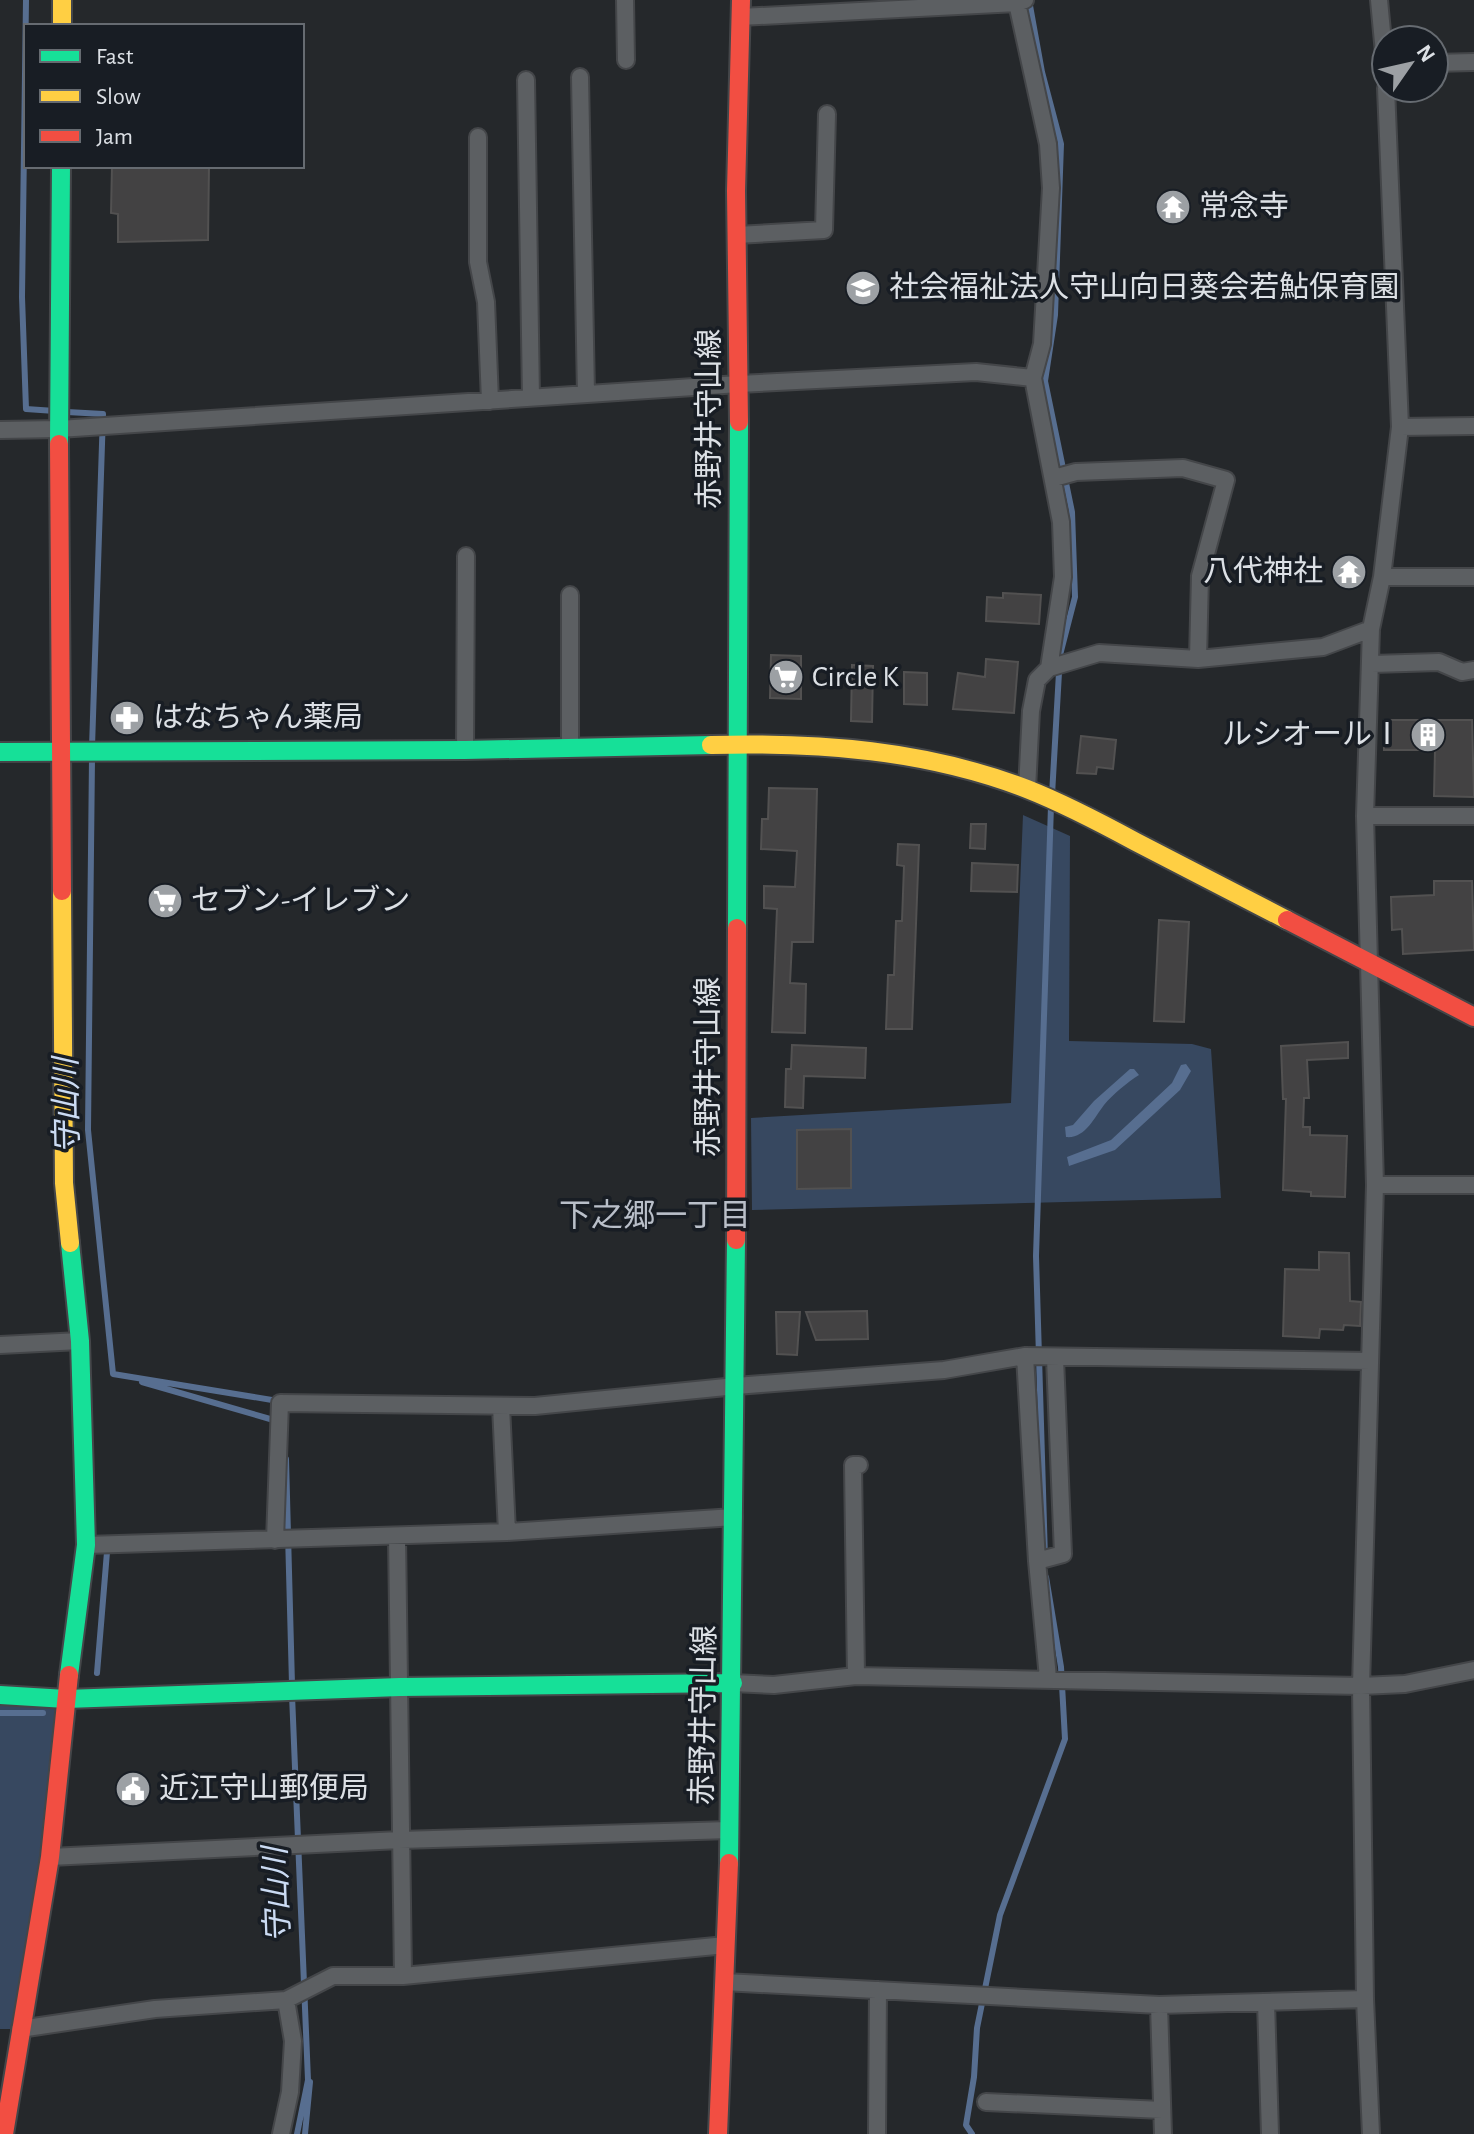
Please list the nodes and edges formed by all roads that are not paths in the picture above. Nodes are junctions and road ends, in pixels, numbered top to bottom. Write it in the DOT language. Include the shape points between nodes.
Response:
graph roads {
  1 [pos="62,0"];
  2 [pos="625,0"];
  3 [pos="1379,0"];
  4 [pos="1022,2"];
  5 [pos="740,8"];
  6 [pos="62,24"];
  7 [pos="1382,24"];
  8 [pos="626,60"];
  9 [pos="1474,62"];
  10 [pos="1450,63"];
  11 [pos="580,77"];
  12 [pos="526,80"];
  13 [pos="1387,104"];
  14 [pos="827,114"];
  15 [pos="478,137"];
  16 [pos="61,168"];
  17 [pos="737,235"];
  18 [pos="1033,378"];
  19 [pos="739,384"];
  20 [pos="586,394"];
  21 [pos="531,398"];
  22 [pos="490,401"];
  23 [pos="1474,426"];
  24 [pos="1400,427"];
  25 [pos="59,429"];
  26 [pos="0,430"];
  27 [pos="1063,476"];
  28 [pos="466,556"];
  29 [pos="1382,577"];
  30 [pos="1474,577"];
  31 [pos="570,595"];
  32 [pos="1371,629"];
  33 [pos="1198,659"];
  34 [pos="1372,664"];
  35 [pos="1056,666"];
  36 [pos="1474,670"];
  37 [pos="737,744"];
  38 [pos="570,747"];
  39 [pos="63,750"];
  40 [pos="465,750"];
  41 [pos="0,752"];
  42 [pos="1027,789"];
  43 [pos="1365,816"];
  44 [pos="1474,816"];
  45 [pos="1368,963"];
  46 [pos="1474,1017"];
  47 [pos="1375,1185"];
  48 [pos="1474,1185"];
  49 [pos="80,1341"];
  50 [pos="0,1345"];
  51 [pos="1025,1356"];
  52 [pos="1055,1358"];
  53 [pos="1370,1361"];
  54 [pos="736,1386"];
  55 [pos="501,1406"];
  56 [pos="859,1465"];
  57 [pos="1059,1471"];
  58 [pos="1033,1474"];
  59 [pos="734,1517"];
  60 [pos="507,1532"];
  61 [pos="397,1536"];
  62 [pos="275,1540"];
  63 [pos="86,1545"];
  64 [pos="1037,1561"];
  65 [pos="1474,1670"];
  66 [pos="856,1676"];
  67 [pos="1048,1678"];
  68 [pos="733,1683"];
  69 [pos="1361,1686"];
  70 [pos="400,1687"];
  71 [pos="0,1695"];
  72 [pos="66,1699"];
  73 [pos="730,1830"];
  74 [pos="400,1840"];
  75 [pos="50,1857"];
  76 [pos="726,1945"];
  77 [pos="403,1976"];
  78 [pos="724,1982"];
  79 [pos="878,1990"];
  80 [pos="1365,1999"];
  81 [pos="286,2000"];
  82 [pos="1266,2002"];
  83 [pos="1159,2005"];
  84 [pos="20,2029"];
  85 [pos="986,2102"];
  86 [pos="1162,2110"];
  87 [pos="4,2134"];
  88 [pos="281,2134"];
  89 [pos="718,2134"];
  90 [pos="877,2134"];
  91 [pos="1163,2134"];
  92 [pos="1270,2134"];
  93 [pos="1371,2134"];
  1 -- 6 [label="street"];
  2 -- 8 [label="street"];
  3 -- 7 [label="street"];
  4 -- 5 [label="street"];
  4 -- 18 [label="street" via="1051,188 1042,344"];
  5 -- 17 [label="street, 赤野井守山線"];
  9 -- 10 [label="street"];
  11 -- 20 [label="street"];
  12 -- 21 [label="street"];
  13 -- 24 [label="street"];
  14 -- 17 [label="street" via="824,230"];
  15 -- 22 [label="street" via="478,262 486,302"];
  16 -- 25 [label="street"];
  17 -- 19 [label="street, 赤野井守山線"];
  18 -- 19 [label="street" via="976,372"];
  18 -- 27 [label="street"];
  19 -- 20 [label="street"];
  19 -- 37 [label="street, 赤野井守山線"];
  20 -- 21 [label="street"];
  21 -- 22 [label="street"];
  22 -- 25 [label="street"];
  23 -- 24 [label="street"];
  24 -- 29 [label="street"];
  25 -- 26 [label="street"];
  25 -- 39 [label="street"];
  27 -- 33 [label="street" via="1183,468 1226,480 1200,576"];
  27 -- 35 [label="street"];
  28 -- 40 [label="street"];
  29 -- 30 [label="street"];
  29 -- 32 [label="street"];
  31 -- 38 [label="street"];
  32 -- 33 [label="street" via="1323,647"];
  32 -- 34 [label="street"];
  33 -- 35 [label="street" via="1099,653"];
  34 -- 36 [label="street" via="1439,662 1462,672"];
  34 -- 43 [label="street"];
  35 -- 42 [label="street" via="1037,680"];
  37 -- 38 [label="street"];
  37 -- 42 [label="street" via="901,754"];
  37 -- 54 [label="street, 赤野井守山線"];
  38 -- 40 [label="street"];
  39 -- 40 [label="street"];
  39 -- 41 [label="street"];
  39 -- 49 [label="street" via="64,1183"];
  42 -- 45 [label="street" via="1188,866"];
  43 -- 44 [label="street"];
  43 -- 45 [label="street"];
  45 -- 46 [label="street"];
  45 -- 47 [label="street"];
  47 -- 48 [label="street"];
  47 -- 53 [label="street"];
  49 -- 50 [label="street"];
  49 -- 63 [label="street"];
  51 -- 52 [label="street"];
  51 -- 54 [label="street" via="944,1370"];
  51 -- 58 [label="street"];
  52 -- 53 [label="street"];
  52 -- 57 [label="street"];
  53 -- 69 [label="street"];
  54 -- 55 [label="street"];
  54 -- 59 [label="street, 赤野井守山線"];
  55 -- 60 [label="street"];
  55 -- 62 [label="street" via="280,1403"];
  56 -- 66 [label="street" via="853,1465"];
  57 -- 58 [label="street"];
  57 -- 64 [label="street" via="1063,1554"];
  58 -- 64 [label="street"];
  59 -- 60 [label="street"];
  59 -- 68 [label="street, 赤野井守山線"];
  60 -- 61 [label="street"];
  61 -- 62 [label="street"];
  61 -- 70 [label="street"];
  62 -- 63 [label="street"];
  63 -- 72 [label="street"];
  64 -- 67 [label="street"];
  65 -- 69 [label="street" via="1405,1684"];
  66 -- 67 [label="street"];
  66 -- 68 [label="street" via="774,1685"];
  67 -- 69 [label="street"];
  68 -- 70 [label="street"];
  68 -- 73 [label="street, 赤野井守山線"];
  69 -- 80 [label="street"];
  70 -- 72 [label="street"];
  70 -- 74 [label="street"];
  71 -- 72 [label="street"];
  72 -- 75 [label="street"];
  73 -- 74 [label="street"];
  73 -- 76 [label="street, 赤野井守山線"];
  74 -- 75 [label="street"];
  74 -- 77 [label="street"];
  75 -- 84 [label="street"];
  76 -- 77 [label="street"];
  76 -- 78 [label="street, 赤野井守山線"];
  77 -- 81 [label="street" via="333,1976"];
  78 -- 79 [label="street"];
  78 -- 89 [label="street, 赤野井守山線"];
  79 -- 83 [label="street"];
  79 -- 90 [label="street"];
  80 -- 82 [label="street"];
  80 -- 93 [label="street"];
  81 -- 84 [label="street" via="155,2009"];
  81 -- 88 [label="street" via="293,2041"];
  82 -- 83 [label="street"];
  82 -- 92 [label="street"];
  83 -- 86 [label="street"];
  84 -- 87 [label="street"];
  85 -- 86 [label="street"];
  86 -- 91 [label="street"];
}
